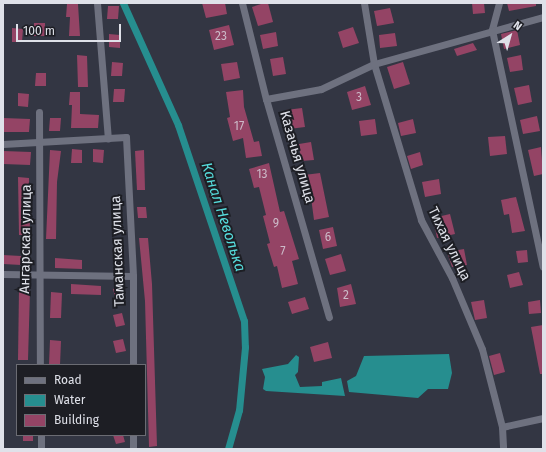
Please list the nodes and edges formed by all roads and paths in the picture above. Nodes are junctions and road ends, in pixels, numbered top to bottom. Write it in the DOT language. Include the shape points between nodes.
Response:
graph roads {
  1 [pos="97,3"];
  2 [pos="242,3"];
  3 [pos="364,3"];
  4 [pos="499,3"];
  5 [pos="543,16"];
  6 [pos="492,30"];
  7 [pos="374,64"];
  8 [pos="266,98"];
  9 [pos="39,112"];
  10 [pos="108,139"];
  11 [pos="40,143"];
  12 [pos="3,144"];
  13 [pos="543,267"];
  14 [pos="3,274"];
  15 [pos="38,275"];
  16 [pos="133,276"];
  17 [pos="329,316"];
  18 [pos="40,364"];
  19 [pos="133,364"];
  20 [pos="543,418"];
  21 [pos="502,427"];
  22 [pos="41,436"];
  23 [pos="133,436"];
  24 [pos="41,449"];
  25 [pos="133,449"];
  26 [pos="503,449"];
  1 -- 10 [label="street"];
  2 -- 8 [label="street, Казачья улица"];
  3 -- 7 [label="street, Тихая улица"];
  4 -- 6 [label="street"];
  5 -- 6 [label="street"];
  6 -- 7 [label="street"];
  6 -- 13 [label="street"];
  7 -- 8 [label="street" via="321,89"];
  7 -- 21 [label="street, Тихая улица" via="421,220 452,278 482,349"];
  8 -- 17 [label="street, Казачья улица"];
  9 -- 11 [label="street, Ангарская улица"];
  10 -- 11 [label="street"];
  10 -- 16 [label="street, Таманская улица" via="126,137"];
  11 -- 12 [label="street"];
  11 -- 15 [label="street, Ангарская улица"];
  14 -- 15 [label="street"];
  15 -- 16 [label="street"];
  15 -- 18 [label="street, Ангарская улица"];
  16 -- 19 [label="street, Таманская улица"];
  20 -- 21 [label="street"];
  21 -- 26 [label="street, Тихая улица"];
  22 -- 24 [label="street"];
  23 -- 25 [label="street"];
}
